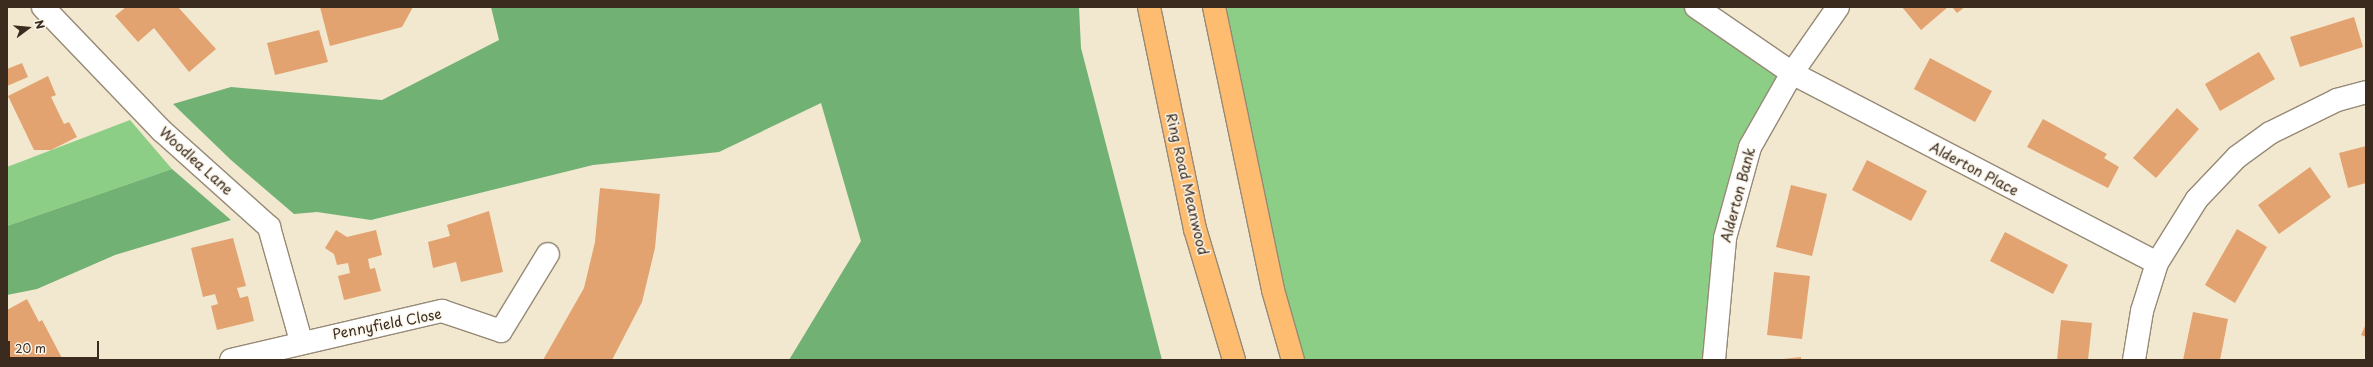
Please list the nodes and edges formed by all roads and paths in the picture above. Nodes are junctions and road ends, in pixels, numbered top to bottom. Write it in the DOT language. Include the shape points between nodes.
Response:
graph roads {
  1 [pos="44,7"];
  2 [pos="1149,7"];
  3 [pos="1214,7"];
  4 [pos="1696,7"];
  5 [pos="1838,7"];
  6 [pos="1792,73"];
  7 [pos="2366,92"];
  8 [pos="548,254"];
  9 [pos="2157,263"];
  10 [pos="301,341"];
  11 [pos="231,360"];
  12 [pos="1234,360"];
  13 [pos="1293,360"];
  14 [pos="1714,360"];
  15 [pos="2134,360"];
  1 -- 10 [label="street, Woodlea Lane" via="162,131 269,227"];
  2 -- 12 [label="highway, Ring Road Meanwood" via="1196,229"];
  3 -- 13 [label="highway" via="1272,283"];
  4 -- 6 [label="street, Alderton Place"];
  5 -- 6 [label="street, Alderton Bank"];
  6 -- 9 [label="street, Alderton Place"];
  6 -- 14 [label="street, Alderton Bank" via="1750,147 1725,238"];
  7 -- 9 [label="street" via="2304,114 2238,157 2197,199"];
  8 -- 10 [label="street, Pennyfield Close" via="501,331 442,311"];
  9 -- 15 [label="street" via="2142,310"];
  10 -- 11 [label="street, Pennyfield Close"];
}
